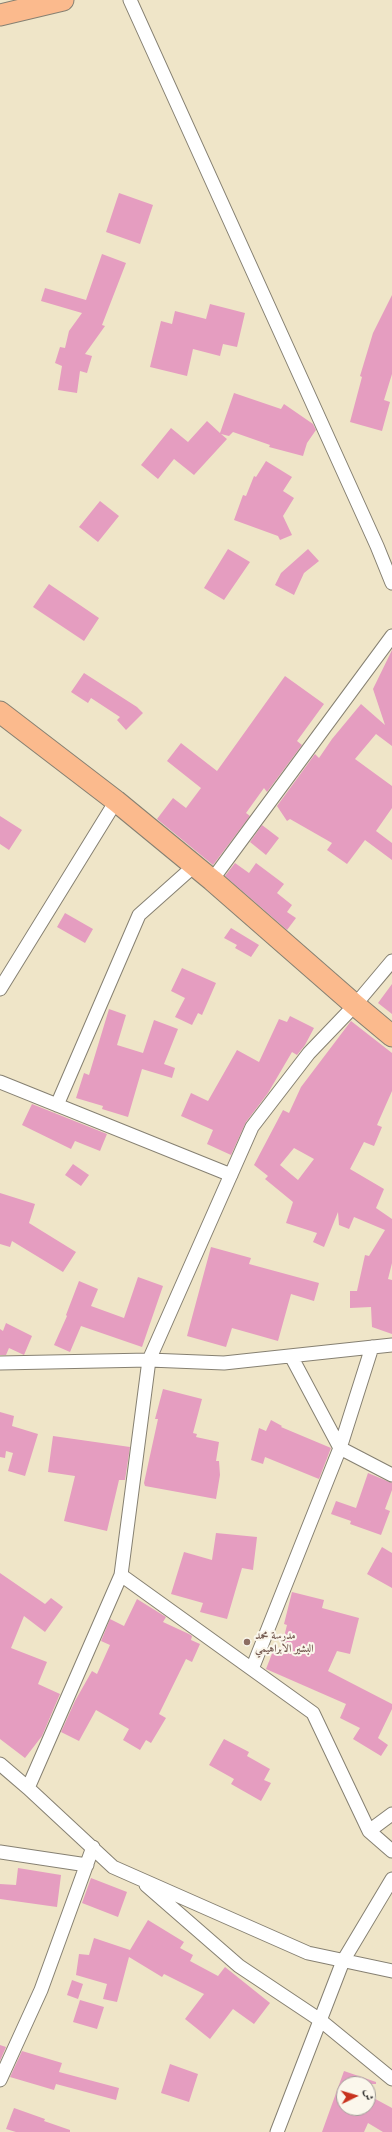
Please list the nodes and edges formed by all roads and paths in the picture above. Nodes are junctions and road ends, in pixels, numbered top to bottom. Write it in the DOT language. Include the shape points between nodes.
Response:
graph roads {
  1 [pos="63,0"];
  2 [pos="130,0"];
  3 [pos="0,15"];
  4 [pos="392,583"];
  5 [pos="392,636"];
  6 [pos="0,712"];
  7 [pos="116,801"];
  8 [pos="194,866"];
  9 [pos="212,880"];
  10 [pos="392,961"];
  11 [pos="0,989"];
  12 [pos="355,1006"];
  13 [pos="392,1036"];
  14 [pos="0,1082"];
  15 [pos="57,1105"];
  16 [pos="231,1175"];
  17 [pos="392,1345"];
  18 [pos="372,1347"];
  19 [pos="291,1356"];
  20 [pos="149,1360"];
  21 [pos="0,1363"];
  22 [pos="340,1448"];
  23 [pos="392,1475"];
  24 [pos="121,1574"];
  25 [pos="252,1669"];
  26 [pos="0,1764"];
  27 [pos="28,1788"];
  28 [pos="392,1814"];
  29 [pos="370,1832"];
  30 [pos="93,1848"];
  31 [pos="392,1851"];
  32 [pos="0,1852"];
  33 [pos="87,1865"];
  34 [pos="135,1876"];
  35 [pos="392,1879"];
  36 [pos="343,1961"];
  37 [pos="392,1971"];
  38 [pos="320,2020"];
  39 [pos="392,2079"];
  40 [pos="0,2080"];
  41 [pos="277,2132"];
  1 -- 3 [label="main road"];
  2 -- 4 [label="street"];
  5 -- 9 [label="street"];
  6 -- 7 [label="main road"];
  7 -- 8 [label="main road"];
  7 -- 11 [label="street"];
  8 -- 9 [label="main road"];
  8 -- 15 [label="street" via="139,915"];
  9 -- 12 [label="main road"];
  10 -- 12 [label="street"];
  12 -- 13 [label="main road"];
  12 -- 16 [label="street" via="309,1053 252,1127"];
  14 -- 15 [label="street"];
  15 -- 16 [label="street"];
  16 -- 20 [label="street"];
  17 -- 18 [label="street"];
  18 -- 19 [label="street"];
  18 -- 22 [label="street"];
  19 -- 20 [label="street" via="224,1363"];
  19 -- 22 [label="street"];
  20 -- 21 [label="street"];
  20 -- 24 [label="street"];
  22 -- 23 [label="street"];
  22 -- 25 [label="street"];
  24 -- 25 [label="street"];
  24 -- 27 [label="street"];
  25 -- 29 [label="street" via="312,1713"];
  26 -- 27 [label="street"];
  27 -- 30 [label="street"];
  28 -- 29 [label="street"];
  29 -- 31 [label="street"];
  30 -- 33 [label="street"];
  30 -- 34 [label="street" via="113,1866"];
  32 -- 33 [label="street"];
  33 -- 40 [label="street" via="41,1990"];
  34 -- 36 [label="street" via="308,1953"];
  34 -- 38 [label="street" via="239,1966"];
  35 -- 36 [label="street"];
  36 -- 37 [label="street"];
  36 -- 38 [label="street"];
  38 -- 39 [label="street"];
  38 -- 41 [label="street"];
}
